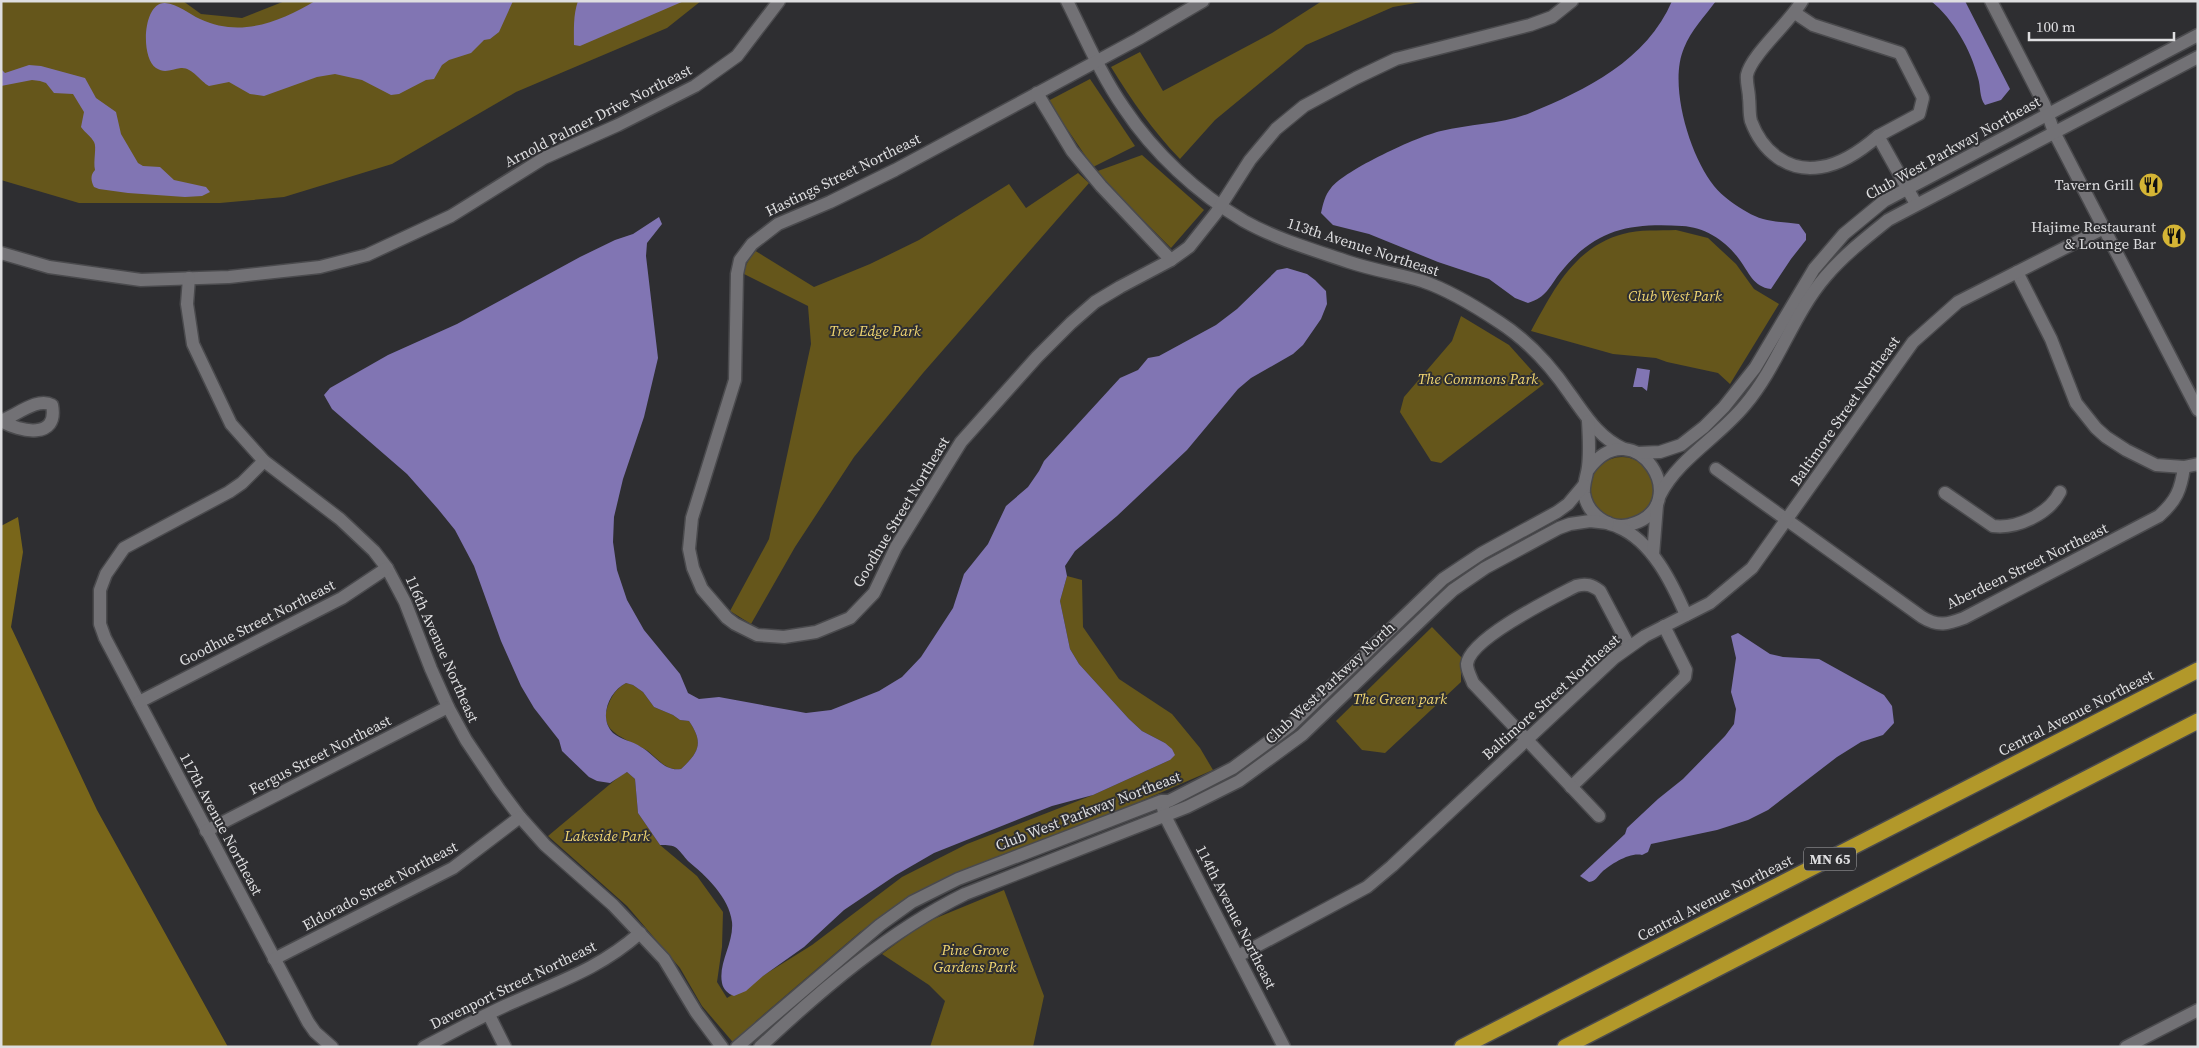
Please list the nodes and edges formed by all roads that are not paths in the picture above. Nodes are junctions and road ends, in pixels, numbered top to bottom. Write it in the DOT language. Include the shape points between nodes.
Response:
graph roads {
  1 [pos="779,1"];
  2 [pos="1067,1"];
  3 [pos="1203,1"];
  4 [pos="1572,1"];
  5 [pos="1802,1"];
  6 [pos="1991,1"];
  7 [pos="1795,13"];
  8 [pos="2198,35"];
  9 [pos="2198,56"];
  10 [pos="1096,61"];
  11 [pos="2139,65"];
  12 [pos="2148,82"];
  13 [pos="1037,93"];
  14 [pos="2048,114"];
  15 [pos="2054,132"];
  16 [pos="1878,136"];
  17 [pos="1908,188"];
  18 [pos="1916,204"];
  19 [pos="1221,206"];
  20 [pos="2104,228"];
  21 [pos="1,253"];
  22 [pos="1171,260"];
  23 [pos="2017,272"];
  24 [pos="189,278"];
  25 [pos="2198,410"];
  26 [pos="1588,421"];
  27 [pos="1624,449"];
  28 [pos="1638,453"];
  29 [pos="264,461"];
  30 [pos="2198,464"];
  31 [pos="2184,467"];
  32 [pos="1716,469"];
  33 [pos="1588,470"];
  34 [pos="1584,485"];
  35 [pos="2060,492"];
  36 [pos="1945,493"];
  37 [pos="1658,499"];
  38 [pos="1787,520"];
  39 [pos="1611,524"];
  40 [pos="1653,555"];
  41 [pos="387,568"];
  42 [pos="1686,615"];
  43 [pos="735,624"];
  44 [pos="1664,626"];
  45 [pos="1629,646"];
  46 [pos="2198,670"];
  47 [pos="139,702"];
  48 [pos="448,707"];
  49 [pos="2198,721"];
  50 [pos="1526,740"];
  51 [pos="1572,787"];
  52 [pos="1161,801"];
  53 [pos="1165,816"];
  54 [pos="1599,816"];
  55 [pos="520,817"];
  56 [pos="206,831"];
  57 [pos="640,933"];
  58 [pos="1238,956"];
  59 [pos="274,959"];
  60 [pos="2198,1010"];
  61 [pos="489,1015"];
  62 [pos="332,1047"];
  63 [pos="424,1047"];
  64 [pos="505,1047"];
  65 [pos="722,1047"];
  66 [pos="737,1047"];
  67 [pos="760,1047"];
  68 [pos="1284,1047"];
  69 [pos="1462,1047"];
  70 [pos="1565,1047"];
  71 [pos="2126,1047"];
  1 -- 24 [label="street, Arnold Palmer Drive Northeast" via="737,56 695,86 544,158 418,233 367,255 320,267"];
  2 -- 10 [label="street, 113th Avenue Northeast"];
  3 -- 10 [label="street, Hastings Street Northeast"];
  4 -- 19 [label="street, Goodhue Street Northeast" via="1552,17 1530,26 1396,59 1304,106 1276,129 1250,160"];
  5 -- 7 [label="street"];
  6 -- 14 [label="street"];
  7 -- 16 [label="street" via="1813,25 1900,53 1923,98 1919,114"];
  7 -- 16 [label="street" via="1752,62 1747,75 1751,119 1760,139 1781,161 1821,167 1867,146"];
  8 -- 11 [label="street, Club West Parkway Northeast"];
  9 -- 12 [label="street, Club West Parkway Northeast"];
  10 -- 13 [label="street, Hastings Street Northeast"];
  10 -- 19 [label="street, 113th Avenue Northeast" via="1123,107 1150,142 1195,186"];
  11 -- 12 [label="street"];
  11 -- 14 [label="street, Club West Parkway Northeast"];
  12 -- 15 [label="street, Club West Parkway Northeast"];
  13 -- 22 [label="street" via="1072,151"];
  13 -- 43 [label="street, Hastings Street Northeast" via="896,170 778,224 752,244 740,260 735,302 735,380 692,518 689,550 692,568 702,589"];
  14 -- 15 [label="street"];
  14 -- 17 [label="street, Club West Parkway Northeast"];
  15 -- 18 [label="street, Club West Parkway Northeast"];
  15 -- 20 [label="street"];
  16 -- 17 [label="street"];
  17 -- 18 [label="street"];
  17 -- 28 [label="street, Club West Parkway Northeast" via="1866,214 1829,251 1802,288 1755,368 1715,417 1681,445 1660,452"];
  18 -- 37 [label="street, Club West Parkway Northeast" via="1888,220 1826,276 1757,390 1725,428 1671,475"];
  19 -- 22 [label="street, Goodhue Street Northeast" via="1189,247"];
  19 -- 26 [label="street, 113th Avenue Northeast" via="1245,222 1283,238 1352,263 1424,282 1460,298 1500,322 1538,354"];
  20 -- 23 [label="street, Baltimore Street Northeast"];
  20 -- 25 [label="street"];
  21 -- 24 [label="street, Arnold Palmer Drive Northeast" via="49,267 141,280"];
  22 -- 43 [label="street, Goodhue Street Northeast" via="1096,302 1037,357 962,442 896,547 874,594 850,618 816,632 784,637 757,635"];
  23 -- 31 [label="street" via="2050,339 2067,385 2085,416 2106,437 2156,465"];
  23 -- 38 [label="street, Baltimore Street Northeast" via="1958,302 1913,342"];
  24 -- 29 [label="street, 116th Avenue Northeast" via="187,304 193,344 231,424"];
  26 -- 27 [label="street, 113th Avenue Northeast" via="1612,444"];
  26 -- 33 [label="street, 113th Avenue Northeast"];
  27 -- 28 [label="street"];
  27 -- 33 [label="street" via="1603,454"];
  28 -- 37 [label="street" via="1647,458 1656,470 1660,485"];
  29 -- 41 [label="street, 116th Avenue Northeast" via="340,520"];
  29 -- 47 [label="street, 117th Avenue Northeast" via="229,492 124,548 106,574 100,590 100,624"];
  30 -- 31 [label="street"];
  31 -- 38 [label="street, Aberdeen Street Northeast" via="2176,499 2150,522 1964,618 1940,625 1922,617"];
  32 -- 38 [label="street, Aberdeen Street Northeast"];
  33 -- 34 [label="street"];
  34 -- 39 [label="street" via="1584,495 1593,512"];
  34 -- 52 [label="street, Club West Parkway Northeast" via="1557,512 1482,553 1443,579 1290,726 1255,753 1216,778 1169,801"];
  35 -- 36 [label="street" via="2048,507 2018,524 2002,528 1989,524"];
  37 -- 39 [label="street" via="1650,514 1639,522 1626,526"];
  37 -- 40 [label="street"];
  38 -- 42 [label="street, Baltimore Street Northeast" via="1752,568 1710,602"];
  39 -- 40 [label="street" via="1632,534"];
  39 -- 53 [label="street, Club West Parkway North" via="1590,521 1559,528 1477,573 1438,604 1302,735 1239,781"];
  40 -- 42 [label="street"];
  41 -- 47 [label="street, Goodhue Street Northeast" via="342,598"];
  41 -- 48 [label="street, 116th Avenue Northeast" via="405,602"];
  42 -- 44 [label="street, Baltimore Street Northeast"];
  44 -- 45 [label="street, Baltimore Street Northeast"];
  44 -- 51 [label="street" via="1686,670 1685,677"];
  45 -- 50 [label="street, Baltimore Street Northeast"];
  45 -- 50 [label="street" via="1600,591 1585,584 1527,610 1477,647 1468,664 1474,683"];
  46 -- 69 [label="highway, Central Avenue Northeast / MN 65"];
  47 -- 56 [label="street, 117th Avenue Northeast"];
  48 -- 55 [label="street, 116th Avenue Northeast" via="481,763"];
  48 -- 56 [label="street, Fergus Street Northeast"];
  49 -- 70 [label="highway"];
  50 -- 51 [label="street"];
  50 -- 58 [label="street, Baltimore Street Northeast" via="1367,887"];
  51 -- 54 [label="street"];
  52 -- 53 [label="street, 114th Avenue Northeast"];
  52 -- 66 [label="street, Club West Parkway Northeast" via="958,879 912,902 880,925"];
  53 -- 58 [label="street, 114th Avenue Northeast"];
  53 -- 67 [label="street, Club West Parkway North" via="940,906 886,941"];
  55 -- 57 [label="street, 116th Avenue Northeast"];
  55 -- 59 [label="street, Eldorado Street Northeast" via="453,868"];
  56 -- 59 [label="street, 117th Avenue Northeast"];
  57 -- 61 [label="street, Davenport Street Northeast" via="592,967"];
  57 -- 65 [label="street, 116th Avenue Northeast" via="664,959"];
  58 -- 68 [label="street, 114th Avenue Northeast"];
  59 -- 62 [label="street, 117th Avenue Northeast" via="311,1027"];
  60 -- 71 [label="street"];
  61 -- 63 [label="street, Davenport Street Northeast"];
  61 -- 64 [label="street"];
}
